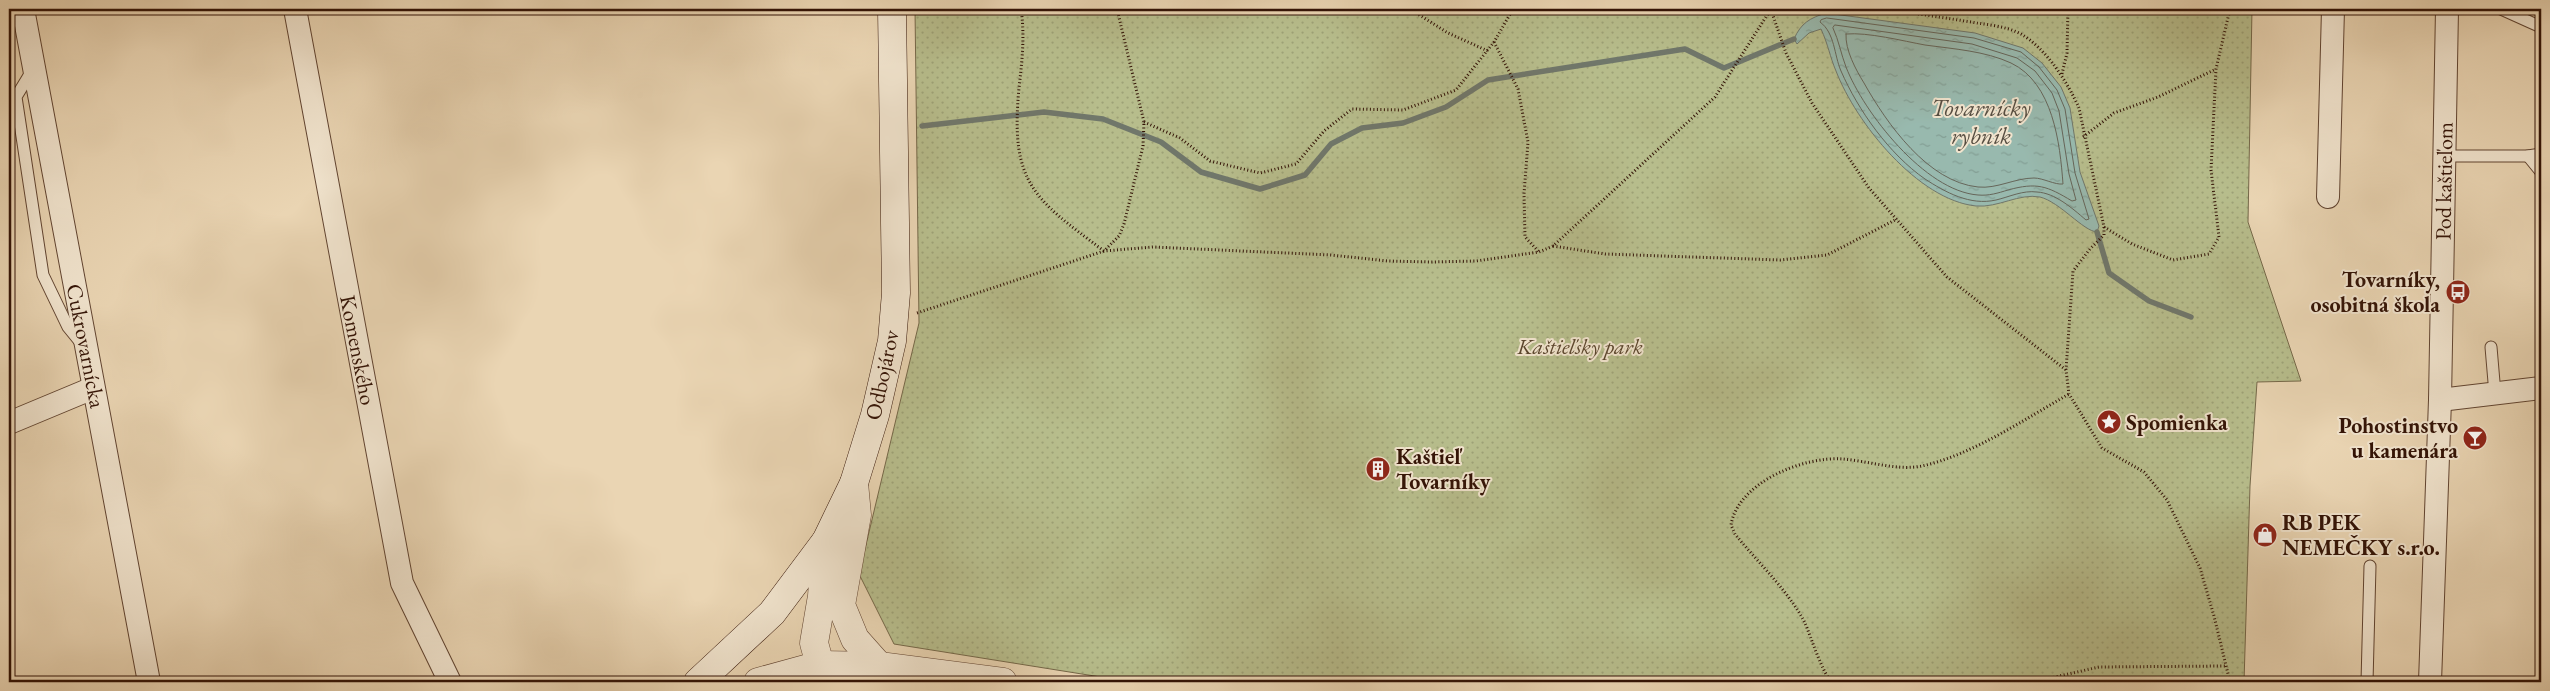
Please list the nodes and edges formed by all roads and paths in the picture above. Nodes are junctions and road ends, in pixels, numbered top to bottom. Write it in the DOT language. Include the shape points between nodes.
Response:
graph roads {
  1 [pos="23,9"];
  2 [pos="295,9"];
  3 [pos="892,9"];
  4 [pos="1021,9"];
  5 [pos="1117,9"];
  6 [pos="1410,9"];
  7 [pos="1513,9"];
  8 [pos="1771,9"];
  9 [pos="1887,9"];
  10 [pos="2068,9"];
  11 [pos="2230,9"];
  12 [pos="2334,9"];
  13 [pos="2447,9"];
  14 [pos="2501,9"];
  15 [pos="2541,27"];
  16 [pos="1494,42"];
  17 [pos="1488,51"];
  18 [pos="2216,69"];
  19 [pos="2062,74"];
  20 [pos="1144,122"];
  21 [pos="2083,137"];
  22 [pos="2541,154"];
  23 [pos="2445,156"];
  24 [pos="2528,156"];
  25 [pos="2541,172"];
  26 [pos="2328,198"];
  27 [pos="1897,220"];
  28 [pos="2104,227"];
  29 [pos="1552,246"];
  30 [pos="1104,251"];
  31 [pos="1539,252"];
  32 [pos="920,313"];
  33 [pos="2491,347"];
  34 [pos="2066,370"];
  35 [pos="93,388"];
  36 [pos="2541,388"];
  37 [pos="2069,394"];
  38 [pos="2495,394"];
  39 [pos="2440,400"];
  40 [pos="9,423"];
  41 [pos="854,483"];
  42 [pos="826,541"];
  43 [pos="2370,566"];
  44 [pos="820,665"];
  45 [pos="879,666"];
  46 [pos="2225,666"];
  47 [pos="765,681"];
  48 [pos="149,682"];
  49 [pos="450,682"];
  50 [pos="698,682"];
  51 [pos="1003,682"];
  52 [pos="1832,682"];
  53 [pos="2032,682"];
  54 [pos="2230,682"];
  55 [pos="2367,682"];
  56 [pos="2430,682"];
  1 -- 35 [label="street, Cukrovarnícka"];
  2 -- 49 [label="street, Komenského" via="402,583"];
  3 -- 41 [label="main road, Odbojárov" via="896,293 885,380"];
  4 -- 30 [label="path" via="1024,39 1017,129 1022,167 1032,188 1046,204"];
  5 -- 20 [label="path"];
  6 -- 17 [label="path" via="1448,33"];
  7 -- 16 [label="path"];
  8 -- 27 [label="path" via="1786,53 1812,103 1852,164"];
  8 -- 29 [label="path" via="1715,97"];
  9 -- 19 [label="path" via="2020,33 2033,42"];
  10 -- 19 [label="path" via="2067,53"];
  11 -- 18 [label="path"];
  12 -- 26 [label="street"];
  13 -- 23 [label="street, Pod kaštieľom"];
  14 -- 15 [label="lane"];
  16 -- 17 [label="path"];
  16 -- 31 [label="path" via="1518,89 1528,142 1524,236"];
  17 -- 20 [label="path" via="1456,90 1403,110 1352,109 1324,131 1296,164 1260,173 1210,161 1180,138"];
  18 -- 21 [label="path" via="2158,98 2114,113"];
  18 -- 28 [label="path" via="2211,170 2219,237 2209,254 2173,260 2132,244"];
  19 -- 21 [label="path" via="2078,108"];
  20 -- 30 [label="path" via="1143,146 1124,224 1119,236"];
  21 -- 28 [label="path"];
  22 -- 24 [label="lane"];
  23 -- 24 [label="lane"];
  23 -- 39 [label="street, Pod kaštieľom"];
  24 -- 25 [label="lane"];
  27 -- 29 [label="path" via="1827,255 1780,260 1604,254"];
  27 -- 34 [label="path" via="1946,277"];
  28 -- 34 [label="path" via="2104,235 2073,271"];
  29 -- 31 [label="path"];
  30 -- 31 [label="path" via="1152,247 1244,250 1431,262 1476,261"];
  30 -- 32 [label="path"];
  33 -- 38 [label="lane"];
  34 -- 37 [label="path"];
  35 -- 40 [label="street"];
  35 -- 48 [label="street, Cukrovarnícka"];
  36 -- 38 [label="street"];
  37 -- 46 [label="path" via="2102,448 2144,472 2167,500 2200,568"];
  37 -- 52 [label="path" via="1987,440 1938,461 1921,466 1842,458 1809,462 1767,479 1736,506 1731,525 1735,534 1804,621 1824,672"];
  38 -- 39 [label="street"];
  39 -- 56 [label="street, Pod kaštieľom"];
  41 -- 42 [label="main road, Odbojárov"];
  41 -- 45 [label="main road" via="857,514 841,605 855,639"];
  42 -- 44 [label="main road" via="814,643"];
  42 -- 50 [label="main road, Odbojárov" via="772,613"];
  43 -- 55 [label="lane"];
  44 -- 45 [label="main road"];
  44 -- 47 [label="main road"];
  45 -- 51 [label="main road"];
  46 -- 53 [label="path" via="2099,667"];
  46 -- 54 [label="path"];
}
